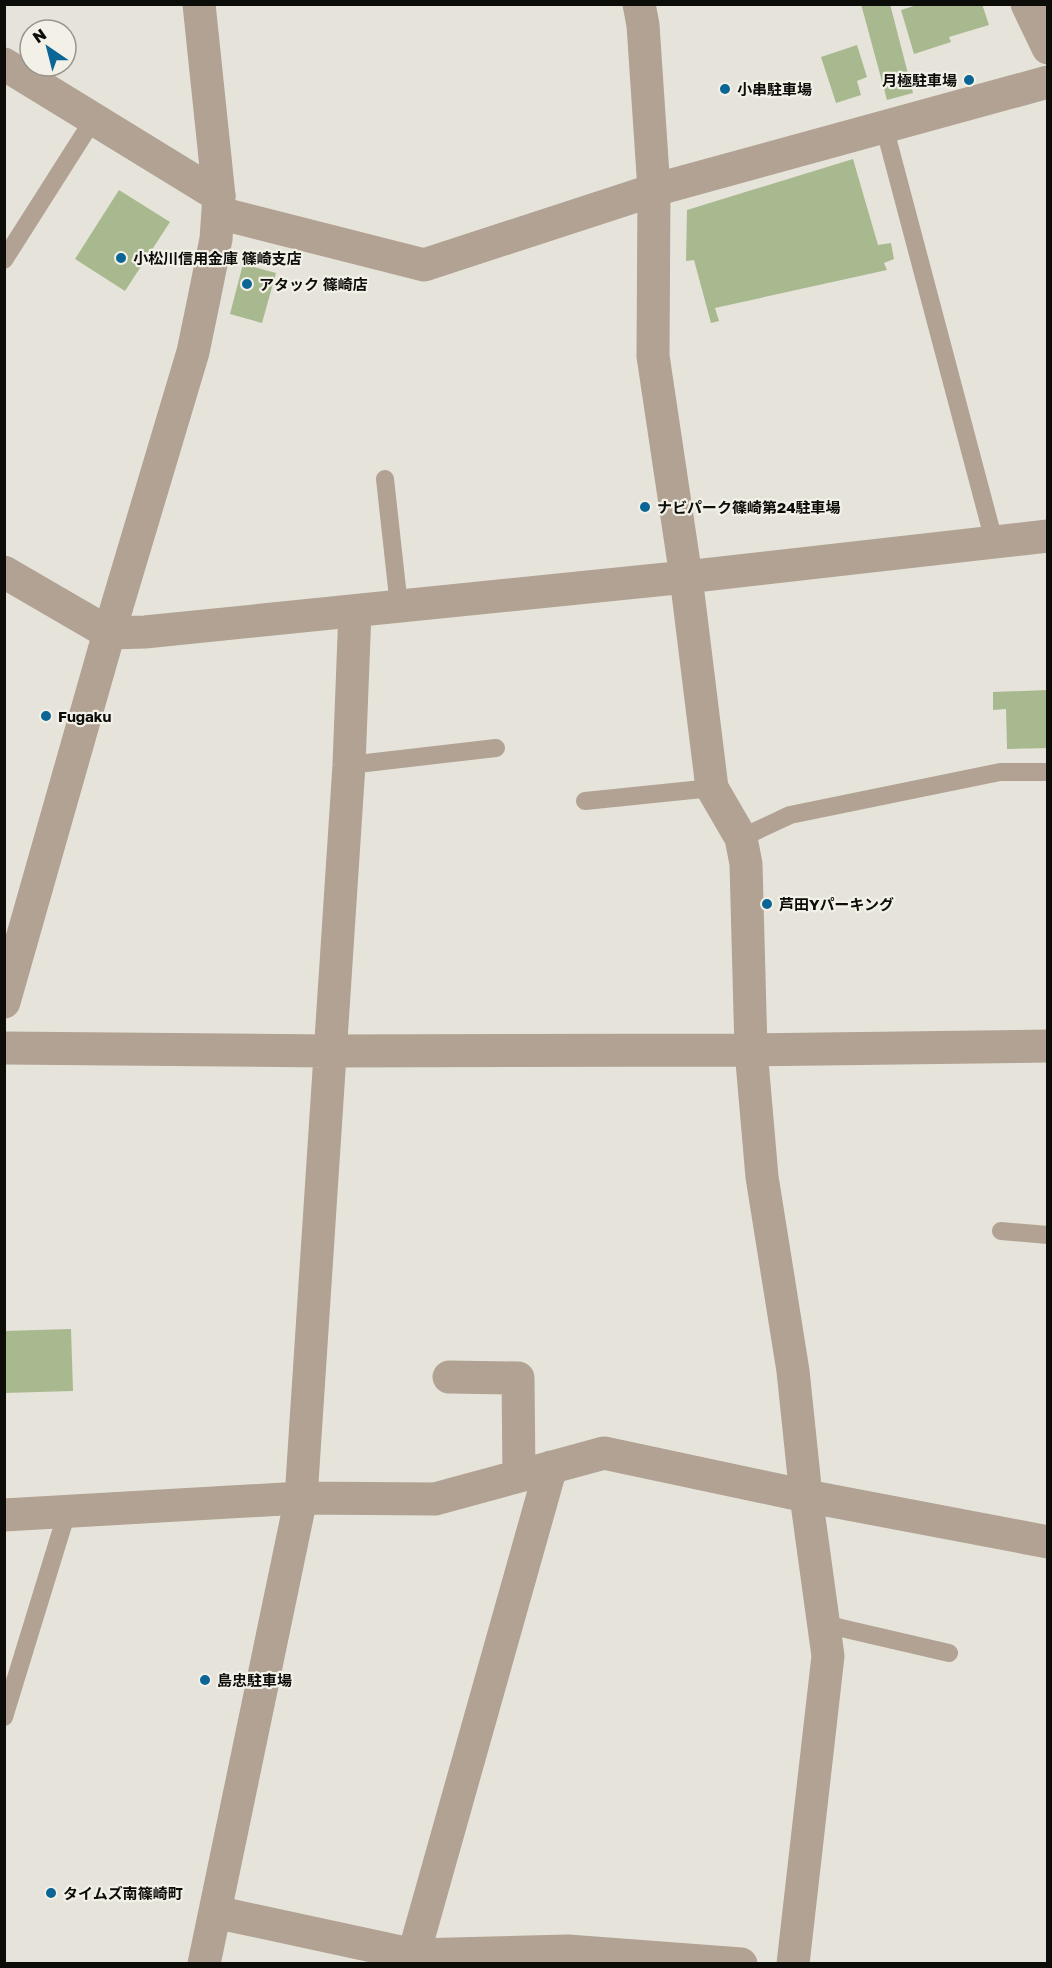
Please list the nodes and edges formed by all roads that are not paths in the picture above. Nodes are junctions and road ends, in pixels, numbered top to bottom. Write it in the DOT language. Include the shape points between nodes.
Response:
graph roads {
  1 [pos="199,4"];
  2 [pos="639,4"];
  3 [pos="1027,4"];
  4 [pos="1047,48"];
  5 [pos="4,64"];
  6 [pos="1047,82"];
  7 [pos="93,120"];
  8 [pos="884,126"];
  9 [pos="654,190"];
  10 [pos="219,205"];
  11 [pos="4,260"];
  12 [pos="385,479"];
  13 [pos="1047,536"];
  14 [pos="994,541"];
  15 [pos="4,572"];
  16 [pos="686,577"];
  17 [pos="399,606"];
  18 [pos="355,611"];
  19 [pos="109,633"];
  20 [pos="496,748"];
  21 [pos="349,765"];
  22 [pos="1047,772"];
  23 [pos="712,788"];
  24 [pos="585,801"];
  25 [pos="741,838"];
  26 [pos="4,1002"];
  27 [pos="1047,1046"];
  28 [pos="4,1047"];
  29 [pos="751,1050"];
  30 [pos="330,1051"];
  31 [pos="1000,1230"];
  32 [pos="1047,1235"];
  33 [pos="448,1377"];
  34 [pos="551,1467"];
  35 [pos="519,1476"];
  36 [pos="806,1496"];
  37 [pos="301,1498"];
  38 [pos="67,1512"];
  39 [pos="4,1515"];
  40 [pos="1047,1542"];
  41 [pos="824,1624"];
  42 [pos="949,1653"];
  43 [pos="4,1717"];
  44 [pos="215,1912"];
  45 [pos="606,1958"];
  46 [pos="412,1959"];
  47 [pos="204,1964"];
  48 [pos="741,1964"];
  49 [pos="793,1964"];
  1 -- 10 [label="street"];
  2 -- 9 [label="street"];
  3 -- 4 [label="street"];
  5 -- 7 [label="street"];
  6 -- 8 [label="street"];
  7 -- 10 [label="street"];
  7 -- 11 [label="lane"];
  8 -- 9 [label="street"];
  8 -- 14 [label="lane"];
  9 -- 10 [label="street" via="424,265"];
  9 -- 16 [label="street" via="653,356"];
  10 -- 19 [label="street" via="193,352"];
  12 -- 17 [label="lane"];
  13 -- 14 [label="street"];
  14 -- 16 [label="street"];
  15 -- 19 [label="street"];
  16 -- 17 [label="street"];
  16 -- 23 [label="street"];
  17 -- 18 [label="street"];
  18 -- 19 [label="street"];
  18 -- 21 [label="street"];
  19 -- 26 [label="street"];
  20 -- 21 [label="lane"];
  21 -- 30 [label="street"];
  22 -- 25 [label="lane" via="1000,772 790,815"];
  23 -- 24 [label="lane"];
  23 -- 25 [label="street"];
  25 -- 29 [label="street" via="746,864"];
  27 -- 29 [label="street"];
  28 -- 30 [label="street"];
  29 -- 30 [label="street"];
  29 -- 36 [label="street" via="762,1177 793,1371"];
  30 -- 37 [label="street"];
  31 -- 32 [label="lane"];
  33 -- 35 [label="street" via="518,1378"];
  34 -- 35 [label="street"];
  34 -- 36 [label="street" via="604,1453"];
  34 -- 46 [label="street"];
  35 -- 37 [label="street" via="435,1498"];
  36 -- 40 [label="street"];
  36 -- 41 [label="street"];
  37 -- 38 [label="street"];
  37 -- 44 [label="street"];
  38 -- 39 [label="street"];
  38 -- 43 [label="lane"];
  41 -- 42 [label="lane"];
  41 -- 49 [label="street" via="828,1656"];
  44 -- 46 [label="street"];
  44 -- 47 [label="street"];
  45 -- 46 [label="street" via="568,1951"];
  45 -- 48 [label="street"];
}
